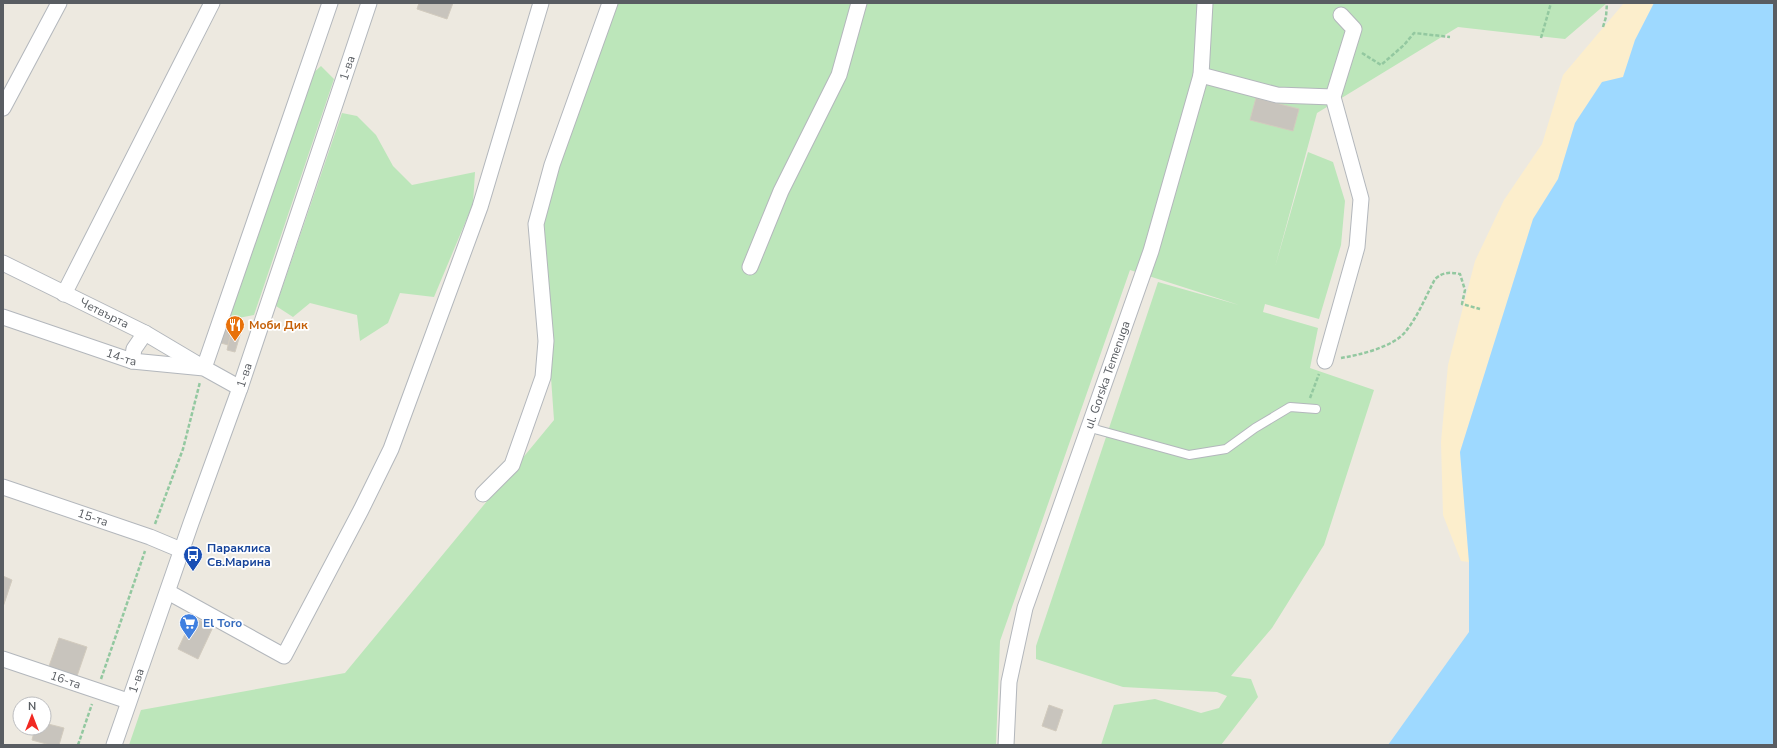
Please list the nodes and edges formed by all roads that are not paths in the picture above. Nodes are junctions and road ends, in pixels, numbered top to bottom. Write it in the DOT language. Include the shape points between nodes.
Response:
graph roads {
  1 [pos="59,3"];
  2 [pos="212,3"];
  3 [pos="330,3"];
  4 [pos="369,3"];
  5 [pos="541,3"];
  6 [pos="610,3"];
  7 [pos="859,3"];
  8 [pos="1205,3"];
  9 [pos="1341,15"];
  10 [pos="1201,75"];
  11 [pos="1333,97"];
  12 [pos="3,108"];
  13 [pos="3,263"];
  14 [pos="750,267"];
  15 [pos="64,294"];
  16 [pos="3,317"];
  17 [pos="145,333"];
  18 [pos="1325,360"];
  19 [pos="132,361"];
  20 [pos="204,368"];
  21 [pos="240,388"];
  22 [pos="1316,409"];
  23 [pos="1089,426"];
  24 [pos="3,486"];
  25 [pos="483,494"];
  26 [pos="181,550"];
  27 [pos="168,592"];
  28 [pos="3,659"];
  29 [pos="128,701"];
  30 [pos="114,745"];
  31 [pos="1006,745"];
  1 -- 12 [label="street"];
  2 -- 15 [label="street"];
  3 -- 20 [label="street"];
  4 -- 21 [label="street, 1-ва"];
  5 -- 27 [label="street" via="480,207 391,449 284,656"];
  6 -- 25 [label="street" via="552,165 536,224 546,341 543,377 512,465"];
  7 -- 14 [label="street" via="839,75 781,191"];
  8 -- 10 [label="street, ul. Gorska Temenuga"];
  9 -- 11 [label="street" via="1354,29"];
  10 -- 11 [label="street" via="1277,95"];
  10 -- 23 [label="street, ul. Gorska Temenuga" via="1150,252"];
  11 -- 18 [label="street" via="1361,199 1357,247"];
  13 -- 15 [label="street, Четвърта"];
  15 -- 17 [label="street, Четвърта"];
  16 -- 19 [label="street, 14-та"];
  17 -- 19 [label="street" via="134,349"];
  17 -- 20 [label="street, Четвърта"];
  19 -- 20 [label="street, 14-та"];
  20 -- 21 [label="street, 14-та"];
  21 -- 26 [label="street, 1-ва"];
  22 -- 23 [label="lane" via="1290,407 1254,428 1226,449 1189,455"];
  23 -- 31 [label="street, ul. Gorska Temenuga" via="1025,608 1010,682"];
  24 -- 26 [label="street, 15-та"];
  26 -- 27 [label="street, 1-ва"];
  27 -- 29 [label="street, 1-ва"];
  28 -- 29 [label="street, 16-та"];
  29 -- 30 [label="street, 1-ва"];
}
